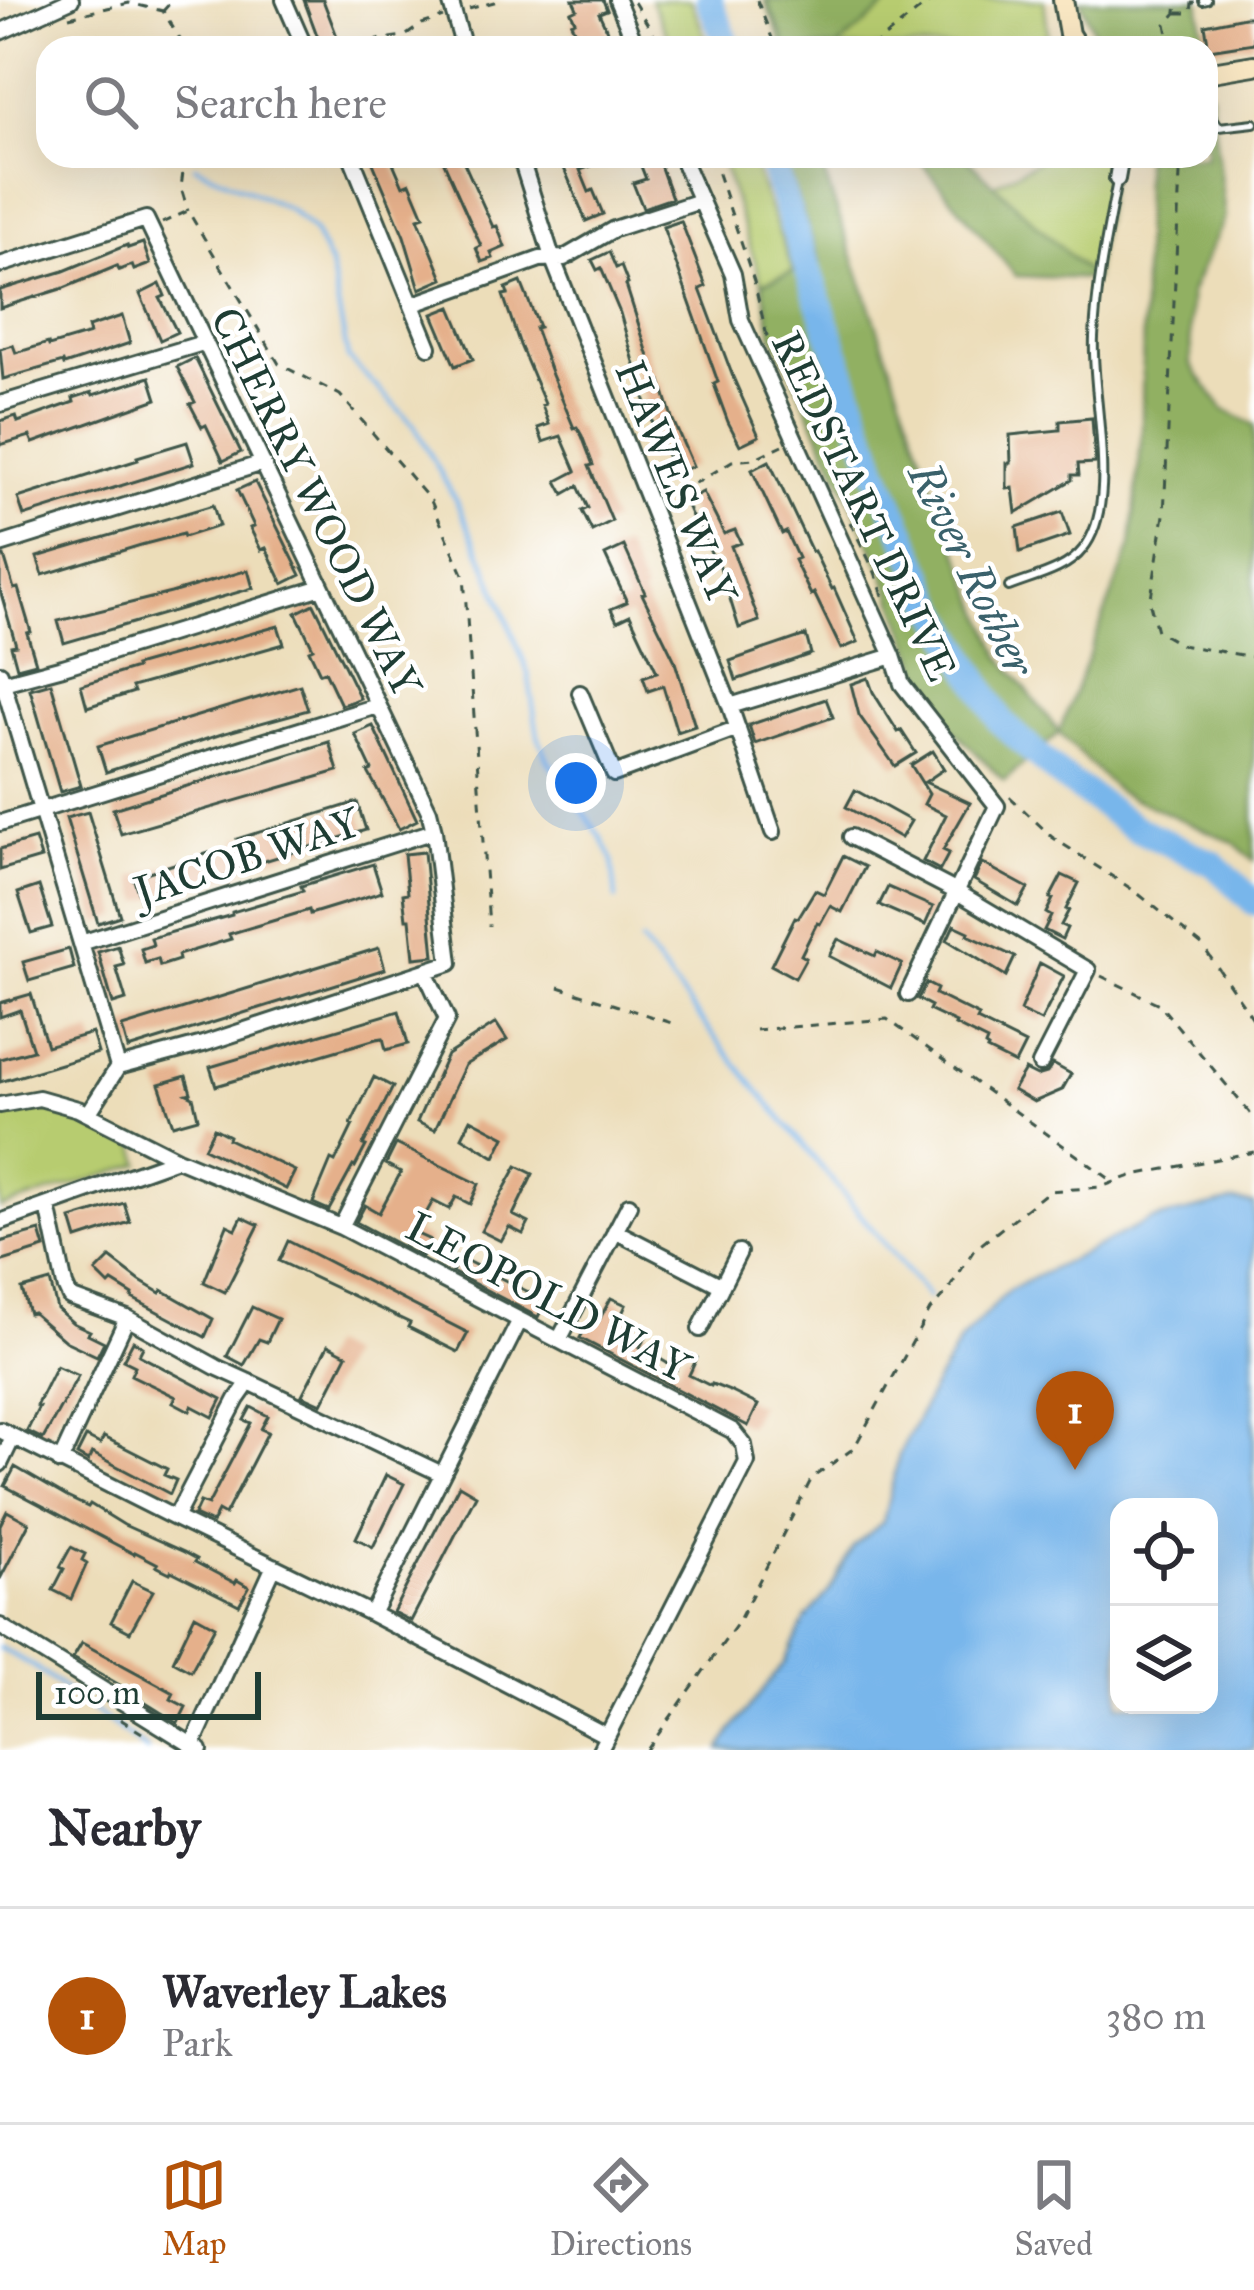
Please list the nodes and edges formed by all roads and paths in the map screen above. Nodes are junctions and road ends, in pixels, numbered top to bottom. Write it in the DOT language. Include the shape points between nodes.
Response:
graph roads {
  1 [pos="71,0"];
  2 [pos="173,0"];
  3 [pos="284,0"];
  4 [pos="501,0"];
  5 [pos="617,0"];
  6 [pos="633,0"];
  7 [pos="758,0"];
  8 [pos="932,0"];
  9 [pos="1063,0"];
  10 [pos="1177,0"];
  11 [pos="1205,0"];
  12 [pos="452,7"];
  13 [pos="163,11"];
  14 [pos="1176,13"];
  15 [pos="54,21"];
  16 [pos="0,32"];
  17 [pos="178,36"];
  18 [pos="300,36"];
  19 [pos="404,36"];
  20 [pos="460,36"];
  21 [pos="632,36"];
  22 [pos="655,36"];
  23 [pos="772,36"];
  24 [pos="887,36"];
  25 [pos="1070,36"];
  26 [pos="1168,36"];
  27 [pos="1254,64"];
  28 [pos="1218,71"];
  29 [pos="1254,123"];
  30 [pos="1218,124"];
  31 [pos="184,168"];
  32 [pos="356,168"];
  33 [pos="524,168"];
  34 [pos="687,168"];
  35 [pos="716,168"];
  36 [pos="1119,168"];
  37 [pos="1181,168"];
  38 [pos="1117,179"];
  39 [pos="700,201"];
  40 [pos="188,212"];
  41 [pos="150,229"];
  42 [pos="552,257"];
  43 [pos="0,265"];
  44 [pos="414,304"];
  45 [pos="203,344"];
  46 [pos="429,346"];
  47 [pos="774,360"];
  48 [pos="0,404"];
  49 [pos="795,440"];
  50 [pos="263,464"];
  51 [pos="647,499"];
  52 [pos="844,512"];
  53 [pos="0,545"];
  54 [pos="322,587"];
  55 [pos="1010,587"];
  56 [pos="890,615"];
  57 [pos="893,656"];
  58 [pos="1254,657"];
  59 [pos="2,678"];
  60 [pos="580,693"];
  61 [pos="377,706"];
  62 [pos="730,706"];
  63 [pos="738,728"];
  64 [pos="1001,788"];
  65 [pos="40,812"];
  66 [pos="0,824"];
  67 [pos="434,831"];
  68 [pos="773,832"];
  69 [pos="851,837"];
  70 [pos="957,892"];
  71 [pos="489,926"];
  72 [pos="81,943"];
  73 [pos="1088,970"];
  74 [pos="425,971"];
  75 [pos="559,987"];
  76 [pos="908,994"];
  77 [pos="1254,1020"];
  78 [pos="678,1025"];
  79 [pos="754,1030"];
  80 [pos="1040,1064"];
  81 [pos="118,1067"];
  82 [pos="0,1105"];
  83 [pos="88,1114"];
  84 [pos="1254,1118"];
  85 [pos="1254,1152"];
  86 [pos="177,1159"];
  87 [pos="1114,1182"];
  88 [pos="629,1205"];
  89 [pos="48,1206"];
  90 [pos="0,1222"];
  91 [pos="341,1227"];
  92 [pos="615,1231"];
  93 [pos="739,1252"];
  94 [pos="722,1286"];
  95 [pos="128,1318"];
  96 [pos="520,1320"];
  97 [pos="700,1329"];
  98 [pos="559,1340"];
  99 [pos="249,1382"];
  100 [pos="7,1433"];
  101 [pos="60,1462"];
  102 [pos="0,1464"];
  103 [pos="442,1474"];
  104 [pos="175,1518"];
  105 [pos="274,1566"];
  106 [pos="372,1614"];
  107 [pos="0,1626"];
  108 [pos="604,1743"];
  109 [pos="196,1748"];
  110 [pos="647,1750"];
  1 -- 16 [label="street"];
  2 -- 13 [label="path"];
  3 -- 18 [label="street"];
  4 -- 12 [label="path"];
  5 -- 21 [label="street"];
  6 -- 22 [label="path"];
  7 -- 23 [label="path"];
  8 -- 24 [label="path"];
  9 -- 25 [label="main road"];
  10 -- 14 [label="path"];
  11 -- 14 [label="path" via="1192,3 1191,13"];
  12 -- 19 [label="path"];
  12 -- 20 [label="street"];
  13 -- 15 [label="path" via="129,3"];
  13 -- 17 [label="path"];
  14 -- 26 [label="path" via="1166,24"];
  27 -- 28 [label="main road"];
  29 -- 30 [label="lane"];
  31 -- 40 [label="path"];
  32 -- 44 [label="street"];
  33 -- 42 [label="street, HAWES WAY"];
  34 -- 39 [label="street, REDSTART DRIVE"];
  35 -- 47 [label="path"];
  36 -- 38 [label="street"];
  37 -- 58 [label="path" via="1164,515 1150,604 1157,631 1181,645"];
  38 -- 55 [label="lane" via="1094,331 1098,520 1071,561"];
  39 -- 42 [label="street"];
  39 -- 49 [label="street, REDSTART DRIVE"];
  40 -- 41 [label="path"];
  40 -- 71 [label="path" via="279,364 340,395 431,501 464,576"];
  41 -- 43 [label="street" via="146,219"];
  41 -- 45 [label="street, CHERRY WOOD WAY"];
  42 -- 44 [label="street"];
  42 -- 51 [label="street, HAWES WAY"];
  44 -- 46 [label="street"];
  45 -- 48 [label="street"];
  45 -- 50 [label="street, CHERRY WOOD WAY"];
  49 -- 51 [label="path"];
  49 -- 57 [label="street, REDSTART DRIVE"];
  50 -- 53 [label="street"];
  50 -- 54 [label="street, CHERRY WOOD WAY"];
  51 -- 62 [label="street, HAWES WAY"];
  52 -- 56 [label="path"];
  54 -- 59 [label="street" via="63,668"];
  54 -- 61 [label="street, CHERRY WOOD WAY"];
  57 -- 62 [label="street"];
  57 -- 70 [label="street, REDSTART DRIVE" via="902,684 997,806"];
  59 -- 65 [label="street"];
  60 -- 63 [label="street" via="614,774"];
  61 -- 65 [label="street"];
  61 -- 67 [label="street, CHERRY WOOD WAY"];
  62 -- 63 [label="street, HAWES WAY"];
  63 -- 68 [label="street, HAWES WAY"];
  64 -- 77 [label="path" via="1052,837 1202,945"];
  65 -- 66 [label="street"];
  65 -- 72 [label="street"];
  67 -- 72 [label="street, JACOB WAY"];
  67 -- 74 [label="street, CHERRY WOOD WAY" via="450,963"];
  69 -- 70 [label="street"];
  70 -- 73 [label="street"];
  70 -- 76 [label="street, REDSTART DRIVE"];
  72 -- 81 [label="street"];
  73 -- 80 [label="street"];
  73 -- 84 [label="path" via="1159,1004"];
  74 -- 81 [label="street"];
  74 -- 91 [label="street" via="447,1019"];
  75 -- 78 [label="path"];
  79 -- 87 [label="path" via="887,1019"];
  81 -- 83 [label="street"];
  82 -- 83 [label="street, LEOPOLD WAY" via="39,1098"];
  83 -- 86 [label="street, LEOPOLD WAY"];
  85 -- 87 [label="path"];
  86 -- 89 [label="street"];
  86 -- 91 [label="street, LEOPOLD WAY"];
  87 -- 110 [label="path" via="1049,1191 974,1250 930,1310 854,1448 812,1478 737,1624"];
  88 -- 92 [label="street"];
  89 -- 90 [label="street"];
  89 -- 95 [label="street" via="70,1297"];
  91 -- 96 [label="street, LEOPOLD WAY"];
  92 -- 94 [label="street"];
  92 -- 98 [label="street"];
  93 -- 94 [label="street"];
  94 -- 97 [label="street"];
  95 -- 99 [label="street"];
  95 -- 101 [label="street"];
  96 -- 98 [label="street, LEOPOLD WAY"];
  96 -- 103 [label="street"];
  98 -- 108 [label="street, LEOPOLD WAY" via="733,1431 747,1462"];
  99 -- 103 [label="street"];
  99 -- 104 [label="street"];
  100 -- 101 [label="street"];
  100 -- 102 [label="street"];
  101 -- 104 [label="street"];
  103 -- 106 [label="street"];
  104 -- 105 [label="street"];
  105 -- 106 [label="street"];
  105 -- 109 [label="street"];
  106 -- 108 [label="street"];
  107 -- 109 [label="street"];
}
